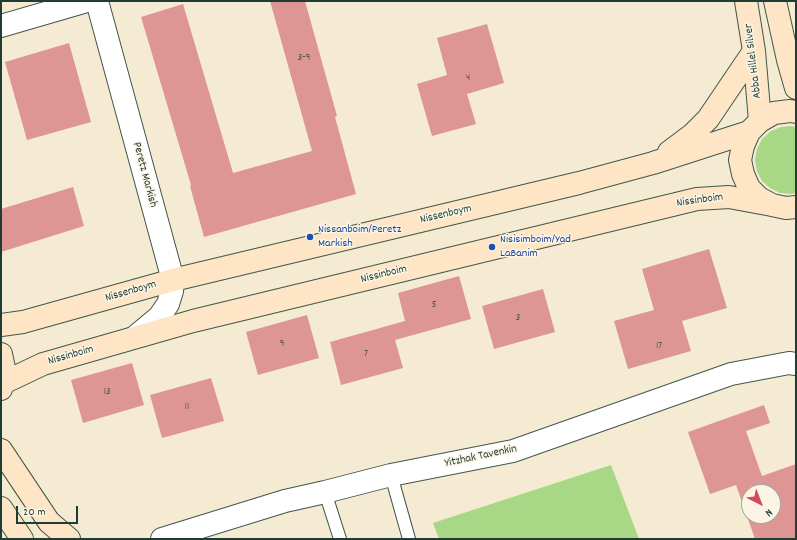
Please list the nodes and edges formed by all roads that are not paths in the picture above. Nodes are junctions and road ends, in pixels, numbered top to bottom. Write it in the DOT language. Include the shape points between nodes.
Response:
graph roads {
  1 [pos="87,1"];
  2 [pos="97,1"];
  3 [pos="746,1"];
  4 [pos="777,10"];
  5 [pos="1,26"];
  6 [pos="796,46"];
  7 [pos="754,51"];
  8 [pos="796,88"];
  9 [pos="796,112"];
  10 [pos="754,126"];
  11 [pos="653,163"];
  12 [pos="772,205"];
  13 [pos="796,207"];
  14 [pos="173,280"];
  15 [pos="1,326"];
  16 [pos="135,337"];
  17 [pos="1,354"];
  18 [pos="796,364"];
  19 [pos="2,386"];
  20 [pos="1,450"];
  21 [pos="391,475"];
  22 [pos="325,492"];
  23 [pos="1,508"];
  24 [pos="22,539"];
  25 [pos="69,539"];
  26 [pos="162,539"];
  27 [pos="340,539"];
  28 [pos="409,539"];
  1 -- 5 [label="street"];
  2 -- 14 [label="street, Peretz Markish"];
  3 -- 7 [label="street, Abba Hillel Silver"];
  4 -- 6 [label="street"];
  4 -- 8 [label="street"];
  7 -- 10 [label="street, Abba Hillel Silver"];
  7 -- 11 [label="street" via="708,119 693,134"];
  9 -- 10 [label="street, Nissenboym" via="774,113"];
  10 -- 11 [label="street, Nissenboym"];
  10 -- 12 [label="street" via="743,146 740,160 743,174 749,188 759,198"];
  11 -- 14 [label="street, Nissenboym"];
  12 -- 13 [label="street, Nissinboim"];
  12 -- 16 [label="street, Nissinboim" via="729,197 697,199"];
  14 -- 15 [label="street, Nissenboym"];
  14 -- 16 [label="street, Peretz Markish" via="168,304 159,317"];
  16 -- 19 [label="street, Nissinboim" via="43,364"];
  17 -- 19 [label="street" via="4,368"];
  18 -- 21 [label="street, Yitzhak Tavenkin" via="788,363 731,374 512,451"];
  20 -- 25 [label="street" via="49,522"];
  21 -- 22 [label="street, Yitzhak Tavenkin"];
  21 -- 28 [label="lane"];
  22 -- 26 [label="street, Yitzhak Tavenkin" via="285,501"];
  22 -- 27 [label="lane"];
  23 -- 24 [label="street"];
}
